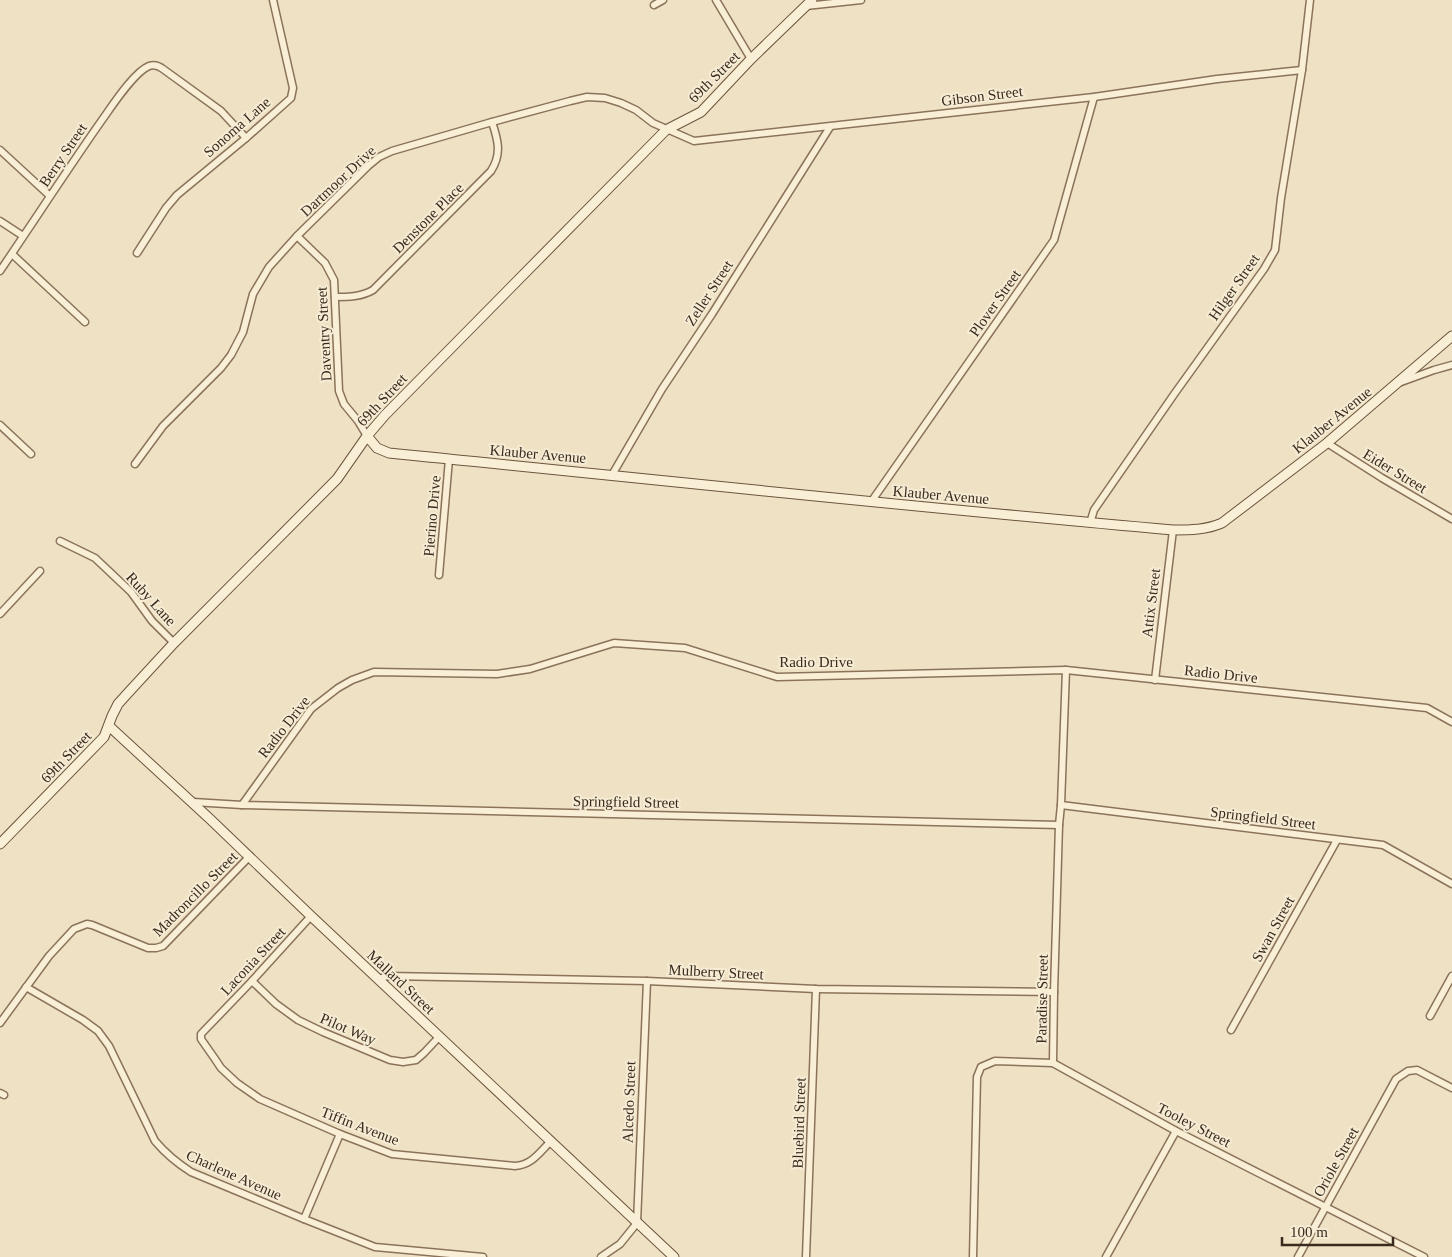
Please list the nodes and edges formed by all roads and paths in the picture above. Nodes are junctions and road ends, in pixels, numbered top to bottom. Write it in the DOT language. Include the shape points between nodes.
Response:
graph roads {
  1 [pos="273,0"];
  2 [pos="663,0"];
  3 [pos="716,0"];
  4 [pos="861,0"];
  5 [pos="1310,0"];
  6 [pos="809,3"];
  7 [pos="654,5"];
  8 [pos="751,59"];
  9 [pos="1302,70"];
  10 [pos="1094,97"];
  11 [pos="492,122"];
  12 [pos="830,127"];
  13 [pos="666,130"];
  14 [pos="246,138"];
  15 [pos="0,150"];
  16 [pos="50,196"];
  17 [pos="0,221"];
  18 [pos="22,236"];
  19 [pos="298,236"];
  20 [pos="137,253"];
  21 [pos="12,254"];
  22 [pos="0,271"];
  23 [pos="334,297"];
  24 [pos="85,322"];
  25 [pos="1452,336"];
  26 [pos="1452,365"];
  27 [pos="1388,392"];
  28 [pos="0,426"];
  29 [pos="367,436"];
  30 [pos="1327,443"];
  31 [pos="31,454"];
  32 [pos="449,459"];
  33 [pos="134,464"];
  34 [pos="612,474"];
  35 [pos="872,502"];
  36 [pos="1452,519"];
  37 [pos="1090,523"];
  38 [pos="1173,530"];
  39 [pos="60,541"];
  40 [pos="40,571"];
  41 [pos="439,575"];
  42 [pos="0,614"];
  43 [pos="174,643"];
  44 [pos="1066,670"];
  45 [pos="1155,680"];
  46 [pos="1452,722"];
  47 [pos="109,726"];
  48 [pos="193,802"];
  49 [pos="242,805"];
  50 [pos="1061,805"];
  51 [pos="1059,825"];
  52 [pos="1337,840"];
  53 [pos="0,844"];
  54 [pos="250,856"];
  55 [pos="1452,884"];
  56 [pos="311,916"];
  57 [pos="1452,976"];
  58 [pos="378,979"];
  59 [pos="252,981"];
  60 [pos="647,981"];
  61 [pos="26,987"];
  62 [pos="816,989"];
  63 [pos="1054,992"];
  64 [pos="1430,1016"];
  65 [pos="0,1023"];
  66 [pos="212,1023"];
  67 [pos="1232,1030"];
  68 [pos="439,1037"];
  69 [pos="1053,1063"];
  70 [pos="1452,1088"];
  71 [pos="1176,1131"];
  72 [pos="340,1134"];
  73 [pos="551,1141"];
  74 [pos="1326,1206"];
  75 [pos="304,1219"];
  76 [pos="637,1223"];
  77 [pos="483,1257"];
  78 [pos="601,1257"];
  79 [pos="674,1257"];
  80 [pos="806,1257"];
  81 [pos="974,1257"];
  82 [pos="1106,1257"];
  83 [pos="1298,1257"];
  84 [pos="1424,1257"];
  1 -- 14 [label="street, Sonoma Lane" via="293,88 290,98"];
  2 -- 7 [label="street"];
  3 -- 8 [label="street"];
  4 -- 6 [label="street"];
  5 -- 9 [label="street, Hilger Street"];
  6 -- 8 [label="street, 69th Street"];
  8 -- 13 [label="street, 69th Street" via="701,112"];
  9 -- 10 [label="street, Gibson Street"];
  9 -- 37 [label="street, Hilger Street" via="1274,250 1264,269 1094,510"];
  10 -- 12 [label="street, Gibson Street"];
  10 -- 35 [label="street, Plover Street" via="1054,240"];
  11 -- 13 [label="street, Dartmoor Drive" via="596,97 629,106"];
  11 -- 19 [label="street, Dartmoor Drive" via="399,148 380,157"];
  11 -- 23 [label="street, Denstone Place" via="499,151 491,171 373,290 366,295"];
  12 -- 13 [label="street, Gibson Street" via="694,141"];
  12 -- 34 [label="street, Zeller Street" via="662,389"];
  13 -- 29 [label="street, 69th Street"];
  14 -- 16 [label="street, Berry Street" via="221,111 163,69 150,65 125,88"];
  14 -- 20 [label="street, Sonoma Lane" via="177,195"];
  15 -- 16 [label="street"];
  16 -- 18 [label="street, Berry Street"];
  17 -- 18 [label="street"];
  18 -- 21 [label="street, Berry Street"];
  19 -- 23 [label="street, Daventry Street" via="329,268 334,280"];
  19 -- 33 [label="street, Dartmoor Drive" via="269,267 258,285 243,332 231,355 163,426"];
  21 -- 22 [label="street, Berry Street"];
  21 -- 24 [label="street"];
  23 -- 29 [label="street, Daventry Street" via="339,392"];
  25 -- 27 [label="street, Klauber Avenue"];
  26 -- 27 [label="street" via="1403,381"];
  27 -- 30 [label="street, Klauber Avenue"];
  28 -- 31 [label="street"];
  29 -- 32 [label="street, Klauber Avenue" via="377,448 389,453"];
  29 -- 43 [label="street, 69th Street" via="337,479"];
  30 -- 36 [label="street, Eider Street"];
  30 -- 38 [label="street, Klauber Avenue" via="1222,524 1196,530"];
  32 -- 34 [label="street, Klauber Avenue"];
  32 -- 41 [label="street, Pierino Drive"];
  34 -- 35 [label="street, Klauber Avenue"];
  35 -- 37 [label="street, Klauber Avenue"];
  37 -- 38 [label="street, Klauber Avenue"];
  38 -- 45 [label="street, Attix Street"];
  39 -- 43 [label="street, Ruby Lane" via="95,558 132,592 152,621"];
  40 -- 42 [label="street"];
  43 -- 47 [label="street, 69th Street" via="118,704"];
  44 -- 45 [label="street, Radio Drive"];
  44 -- 49 [label="street, Radio Drive" via="777,676 685,648 614,643 530,669 497,674 374,672 338,688 311,709"];
  44 -- 50 [label="street, Paradise Street"];
  45 -- 46 [label="street, Radio Drive" via="1427,708"];
  47 -- 48 [label="street, Mallard Street"];
  47 -- 53 [label="street, 69th Street" via="104,737"];
  48 -- 49 [label="street, Springfield Street"];
  48 -- 54 [label="street, Mallard Street"];
  49 -- 51 [label="street, Springfield Street"];
  50 -- 51 [label="street, Paradise Street"];
  50 -- 52 [label="street, Springfield Street"];
  51 -- 63 [label="street, Paradise Street"];
  52 -- 55 [label="street, Springfield Street" via="1383,845"];
  52 -- 67 [label="street, Swan Street"];
  54 -- 56 [label="street, Mallard Street"];
  54 -- 61 [label="street, Madroncillo Street" via="163,946 148,948 87,924 74,928"];
  56 -- 58 [label="street, Mallard Street"];
  56 -- 59 [label="street, Laconia Street"];
  57 -- 64 [label="street"];
  58 -- 60 [label="street, Mulberry Street" via="388,976"];
  58 -- 68 [label="street, Mallard Street"];
  59 -- 66 [label="street, Laconia Street"];
  59 -- 68 [label="street, Pilot Way" via="298,1020 390,1060 416,1060"];
  60 -- 62 [label="street, Mulberry Street"];
  60 -- 76 [label="street, Alcedo Street"];
  61 -- 65 [label="street, Madroncillo Street"];
  61 -- 75 [label="street, Charlene Avenue" via="98,1031 110,1046 155,1141 175,1162 191,1172"];
  62 -- 63 [label="street, Mulberry Street"];
  62 -- 80 [label="street, Bluebird Street"];
  63 -- 69 [label="street, Paradise Street"];
  66 -- 72 [label="street, Tiffin Avenue" via="201,1034 201,1039 221,1068 237,1083 260,1099"];
  68 -- 73 [label="street, Mallard Street"];
  69 -- 71 [label="street, Tooley Street"];
  69 -- 81 [label="street, Paradise Street" via="994,1061 981,1067 977,1077"];
  70 -- 74 [label="street, Oriole Street" via="1417,1070 1408,1071 1396,1080"];
  71 -- 74 [label="street, Tooley Street"];
  71 -- 82 [label="street"];
  72 -- 73 [label="street, Tiffin Avenue" via="392,1154 516,1166 532,1161"];
  72 -- 75 [label="street"];
  73 -- 76 [label="street, Mallard Street"];
  74 -- 83 [label="street, Oriole Street"];
  74 -- 84 [label="street, Tooley Street"];
  75 -- 77 [label="street, Charlene Avenue" via="376,1247"];
  76 -- 78 [label="street" via="620,1244"];
  76 -- 79 [label="street, Mallard Street"];
}
